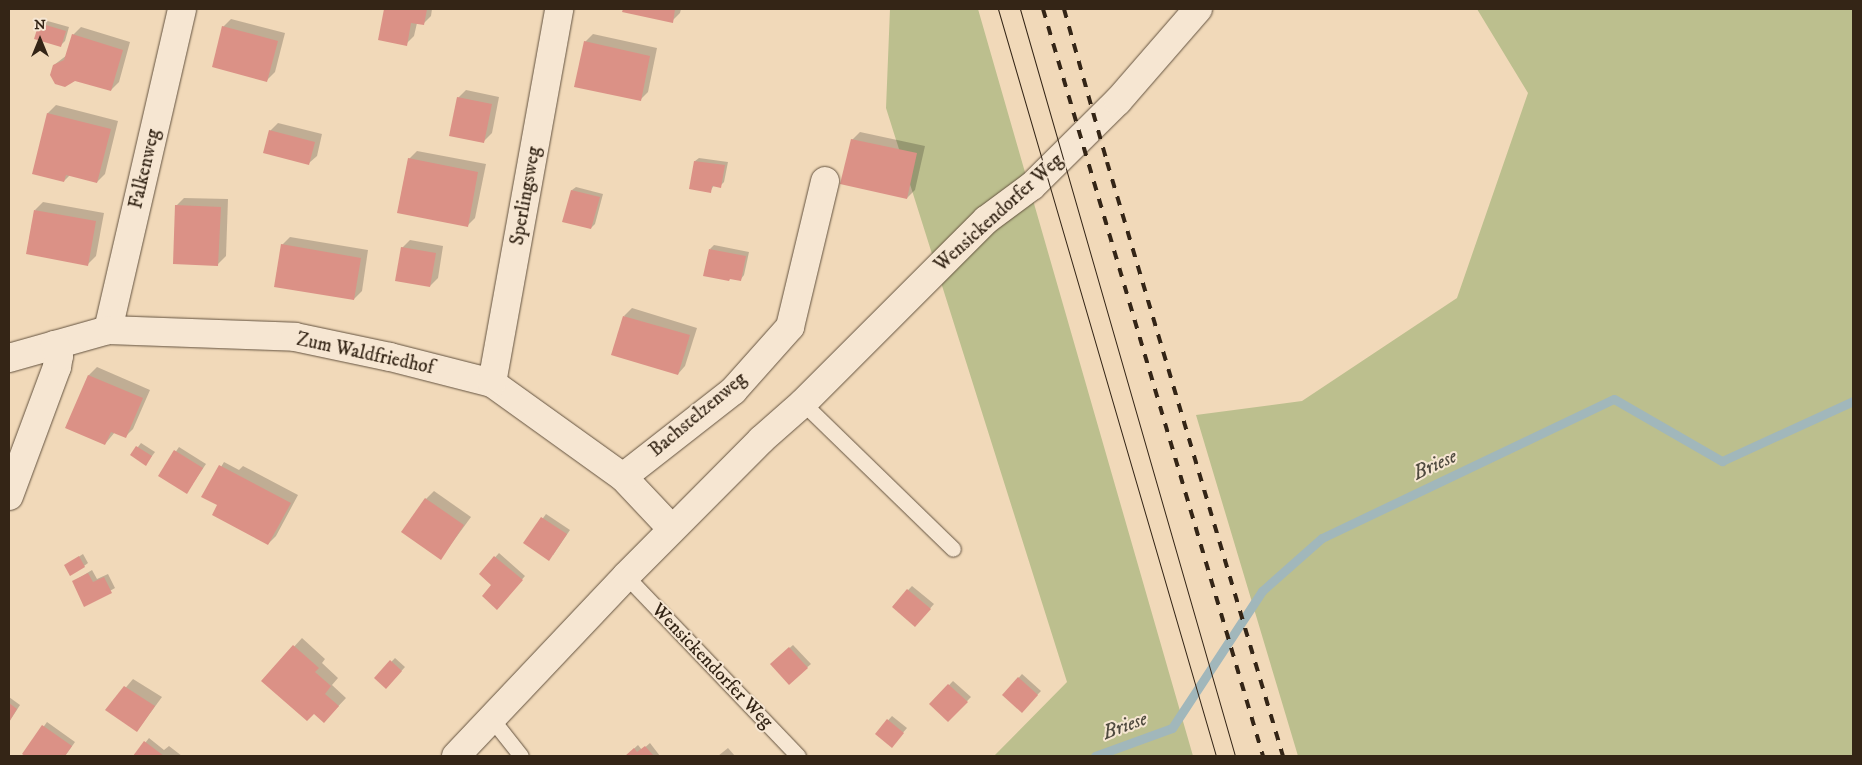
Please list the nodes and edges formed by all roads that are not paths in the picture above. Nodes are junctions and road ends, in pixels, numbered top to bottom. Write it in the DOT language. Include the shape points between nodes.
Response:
graph roads {
  1 [pos="182,9"];
  2 [pos="559,9"];
  3 [pos="1198,9"];
  4 [pos="825,181"];
  5 [pos="108,330"];
  6 [pos="55,345"];
  7 [pos="9,358"];
  8 [pos="492,383"];
  9 [pos="803,402"];
  10 [pos="623,478"];
  11 [pos="9,496"];
  12 [pos="672,529"];
  13 [pos="953,549"];
  14 [pos="626,576"];
  15 [pos="490,718"];
  16 [pos="456,756"];
  17 [pos="521,756"];
  18 [pos="798,756"];
  1 -- 5 [label="street, Falkenweg"];
  2 -- 8 [label="street, Sperlingsweg"];
  3 -- 9 [label="street, Wensickendorfer Weg" via="1098,120 1032,186 986,220"];
  4 -- 10 [label="street, Bachstelzenweg" via="790,327 733,391"];
  5 -- 6 [label="street, Zum Waldfriedhof"];
  5 -- 8 [label="street, Zum Waldfriedhof" via="295,337 390,356"];
  6 -- 7 [label="street, Zum Waldfriedhof"];
  6 -- 11 [label="street" via="59,356 57,367"];
  8 -- 10 [label="street, Zum Waldfriedhof"];
  9 -- 12 [label="street, Wensickendorfer Weg"];
  9 -- 13 [label="lane"];
  10 -- 12 [label="street, Zum Waldfriedhof"];
  12 -- 14 [label="street, Wensickendorfer Weg"];
  14 -- 15 [label="street, Wensickendorfer Weg"];
  14 -- 18 [label="lane, Wensickendorfer Weg"];
  15 -- 16 [label="street, Wensickendorfer Weg"];
  15 -- 17 [label="lane"];
}
